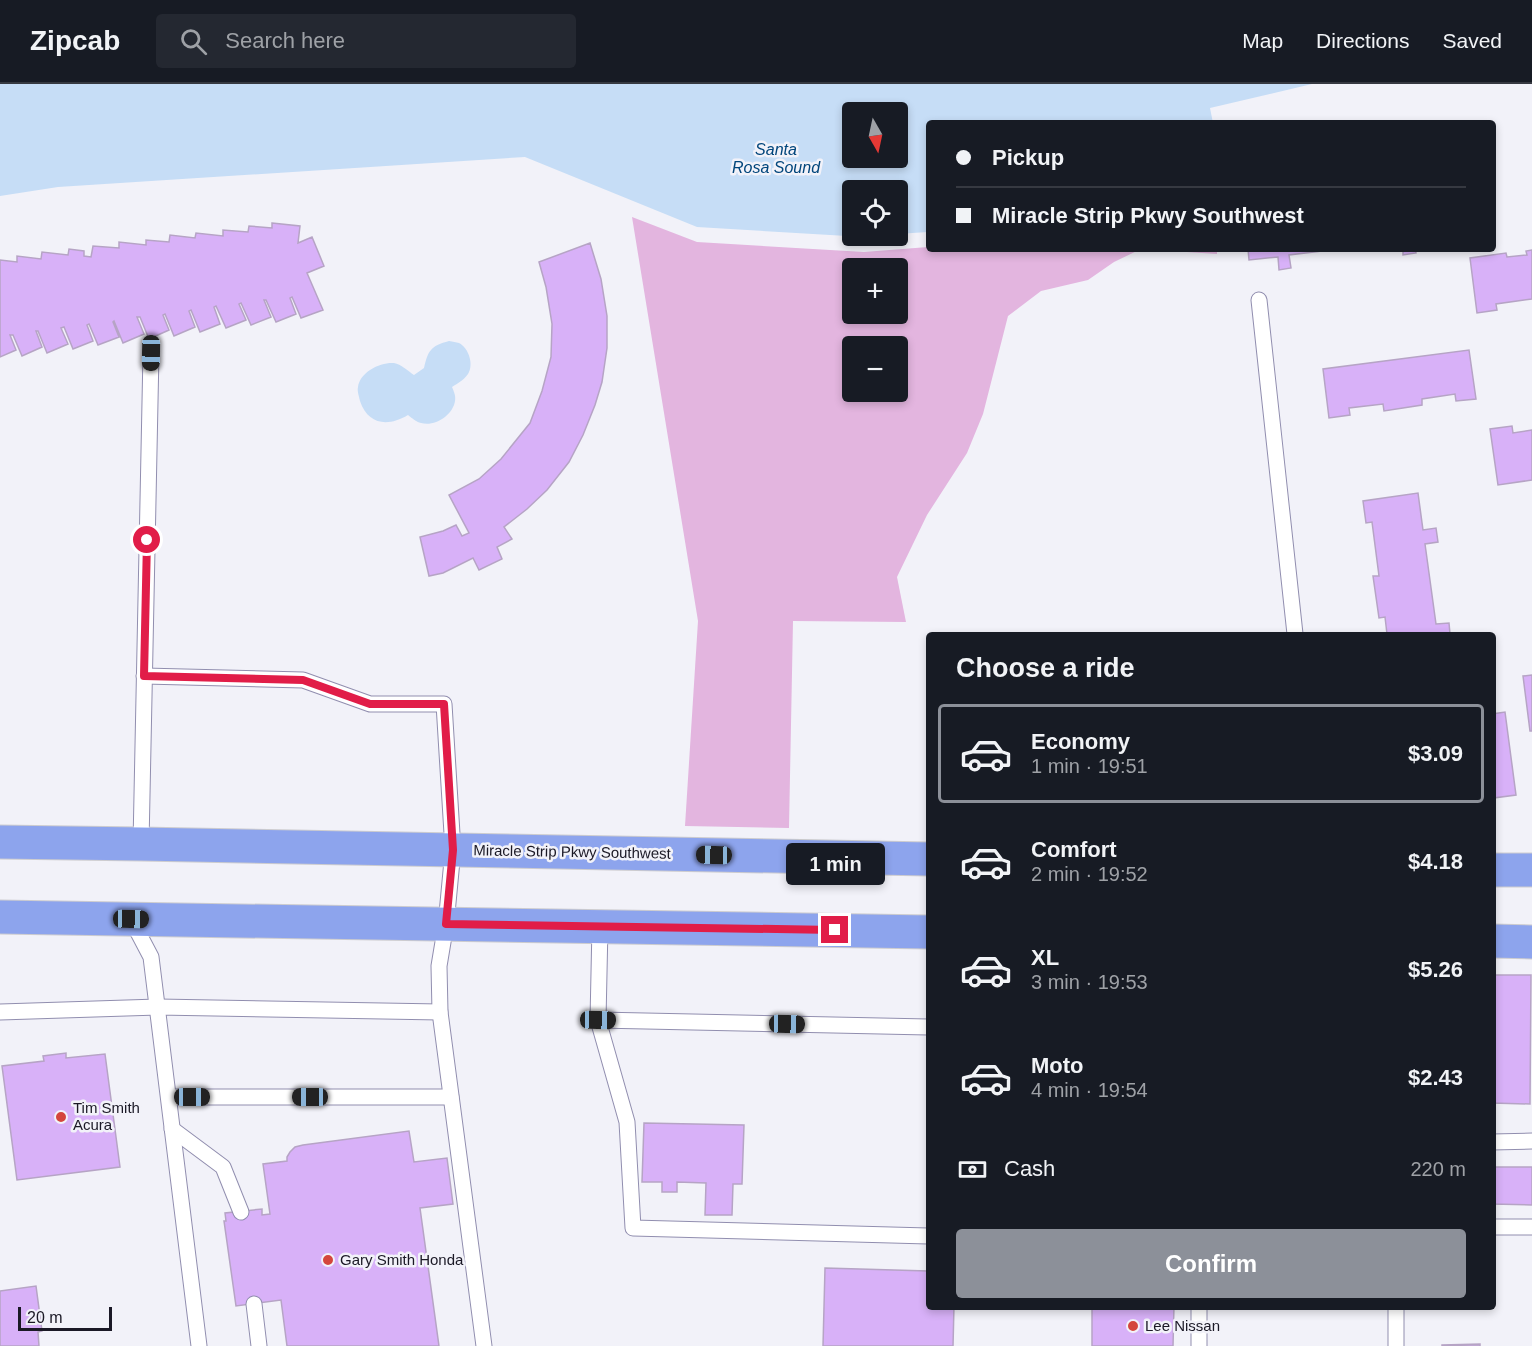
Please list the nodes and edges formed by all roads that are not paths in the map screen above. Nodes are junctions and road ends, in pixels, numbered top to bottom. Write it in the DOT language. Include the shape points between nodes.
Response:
graph roads {
  1 [pos="1259,300"];
  2 [pos="151,353"];
  3 [pos="1295,632"];
  4 [pos="144,676"];
  5 [pos="0,842"];
  6 [pos="141,844"];
  7 [pos="453,850"];
  8 [pos="926,859"];
  9 [pos="1496,870"];
  10 [pos="1532,870"];
  11 [pos="0,916"];
  12 [pos="131,919"];
  13 [pos="446,924"];
  14 [pos="600,926"];
  15 [pos="926,932"];
  16 [pos="1496,941"];
  17 [pos="1532,942"];
  18 [pos="158,1007"];
  19 [pos="0,1012"];
  20 [pos="440,1012"];
  21 [pos="598,1020"];
  22 [pos="926,1027"];
  23 [pos="169,1097"];
  24 [pos="451,1097"];
  25 [pos="172,1129"];
  26 [pos="1532,1141"];
  27 [pos="1496,1142"];
  28 [pos="241,1212"];
  29 [pos="1496,1227"];
  30 [pos="1532,1227"];
  31 [pos="926,1236"];
  32 [pos="254,1304"];
  33 [pos="1199,1310"];
  34 [pos="1396,1310"];
  35 [pos="199,1346"];
  36 [pos="259,1346"];
  37 [pos="484,1346"];
  38 [pos="1199,1346"];
  39 [pos="1396,1346"];
  1 -- 3 [label="lane"];
  2 -- 4 [label="lane"];
  4 -- 6 [label="lane"];
  4 -- 7 [label="lane" via="303,680 370,704 444,704"];
  5 -- 6 [label="highway, Miracle Strip Pkwy Southwest"];
  6 -- 7 [label="highway, Miracle Strip Pkwy Southwest"];
  7 -- 8 [label="highway, Miracle Strip Pkwy Southwest"];
  7 -- 13 [label="lane"];
  9 -- 10 [label="highway"];
  11 -- 12 [label="highway"];
  12 -- 13 [label="highway"];
  12 -- 18 [label="lane" via="151,957"];
  13 -- 14 [label="highway"];
  13 -- 20 [label="lane" via="439,966"];
  14 -- 15 [label="highway"];
  14 -- 21 [label="lane"];
  16 -- 17 [label="highway"];
  18 -- 19 [label="lane"];
  18 -- 20 [label="lane"];
  18 -- 23 [label="lane"];
  20 -- 24 [label="lane"];
  21 -- 22 [label="lane"];
  21 -- 31 [label="lane" via="627,1122 633,1228"];
  23 -- 24 [label="lane"];
  23 -- 25 [label="lane"];
  24 -- 37 [label="lane"];
  25 -- 28 [label="lane" via="223,1167"];
  25 -- 35 [label="lane"];
  26 -- 27 [label="lane"];
  29 -- 30 [label="lane"];
  32 -- 36 [label="lane"];
  33 -- 38 [label="lane"];
  34 -- 39 [label="lane"];
}
